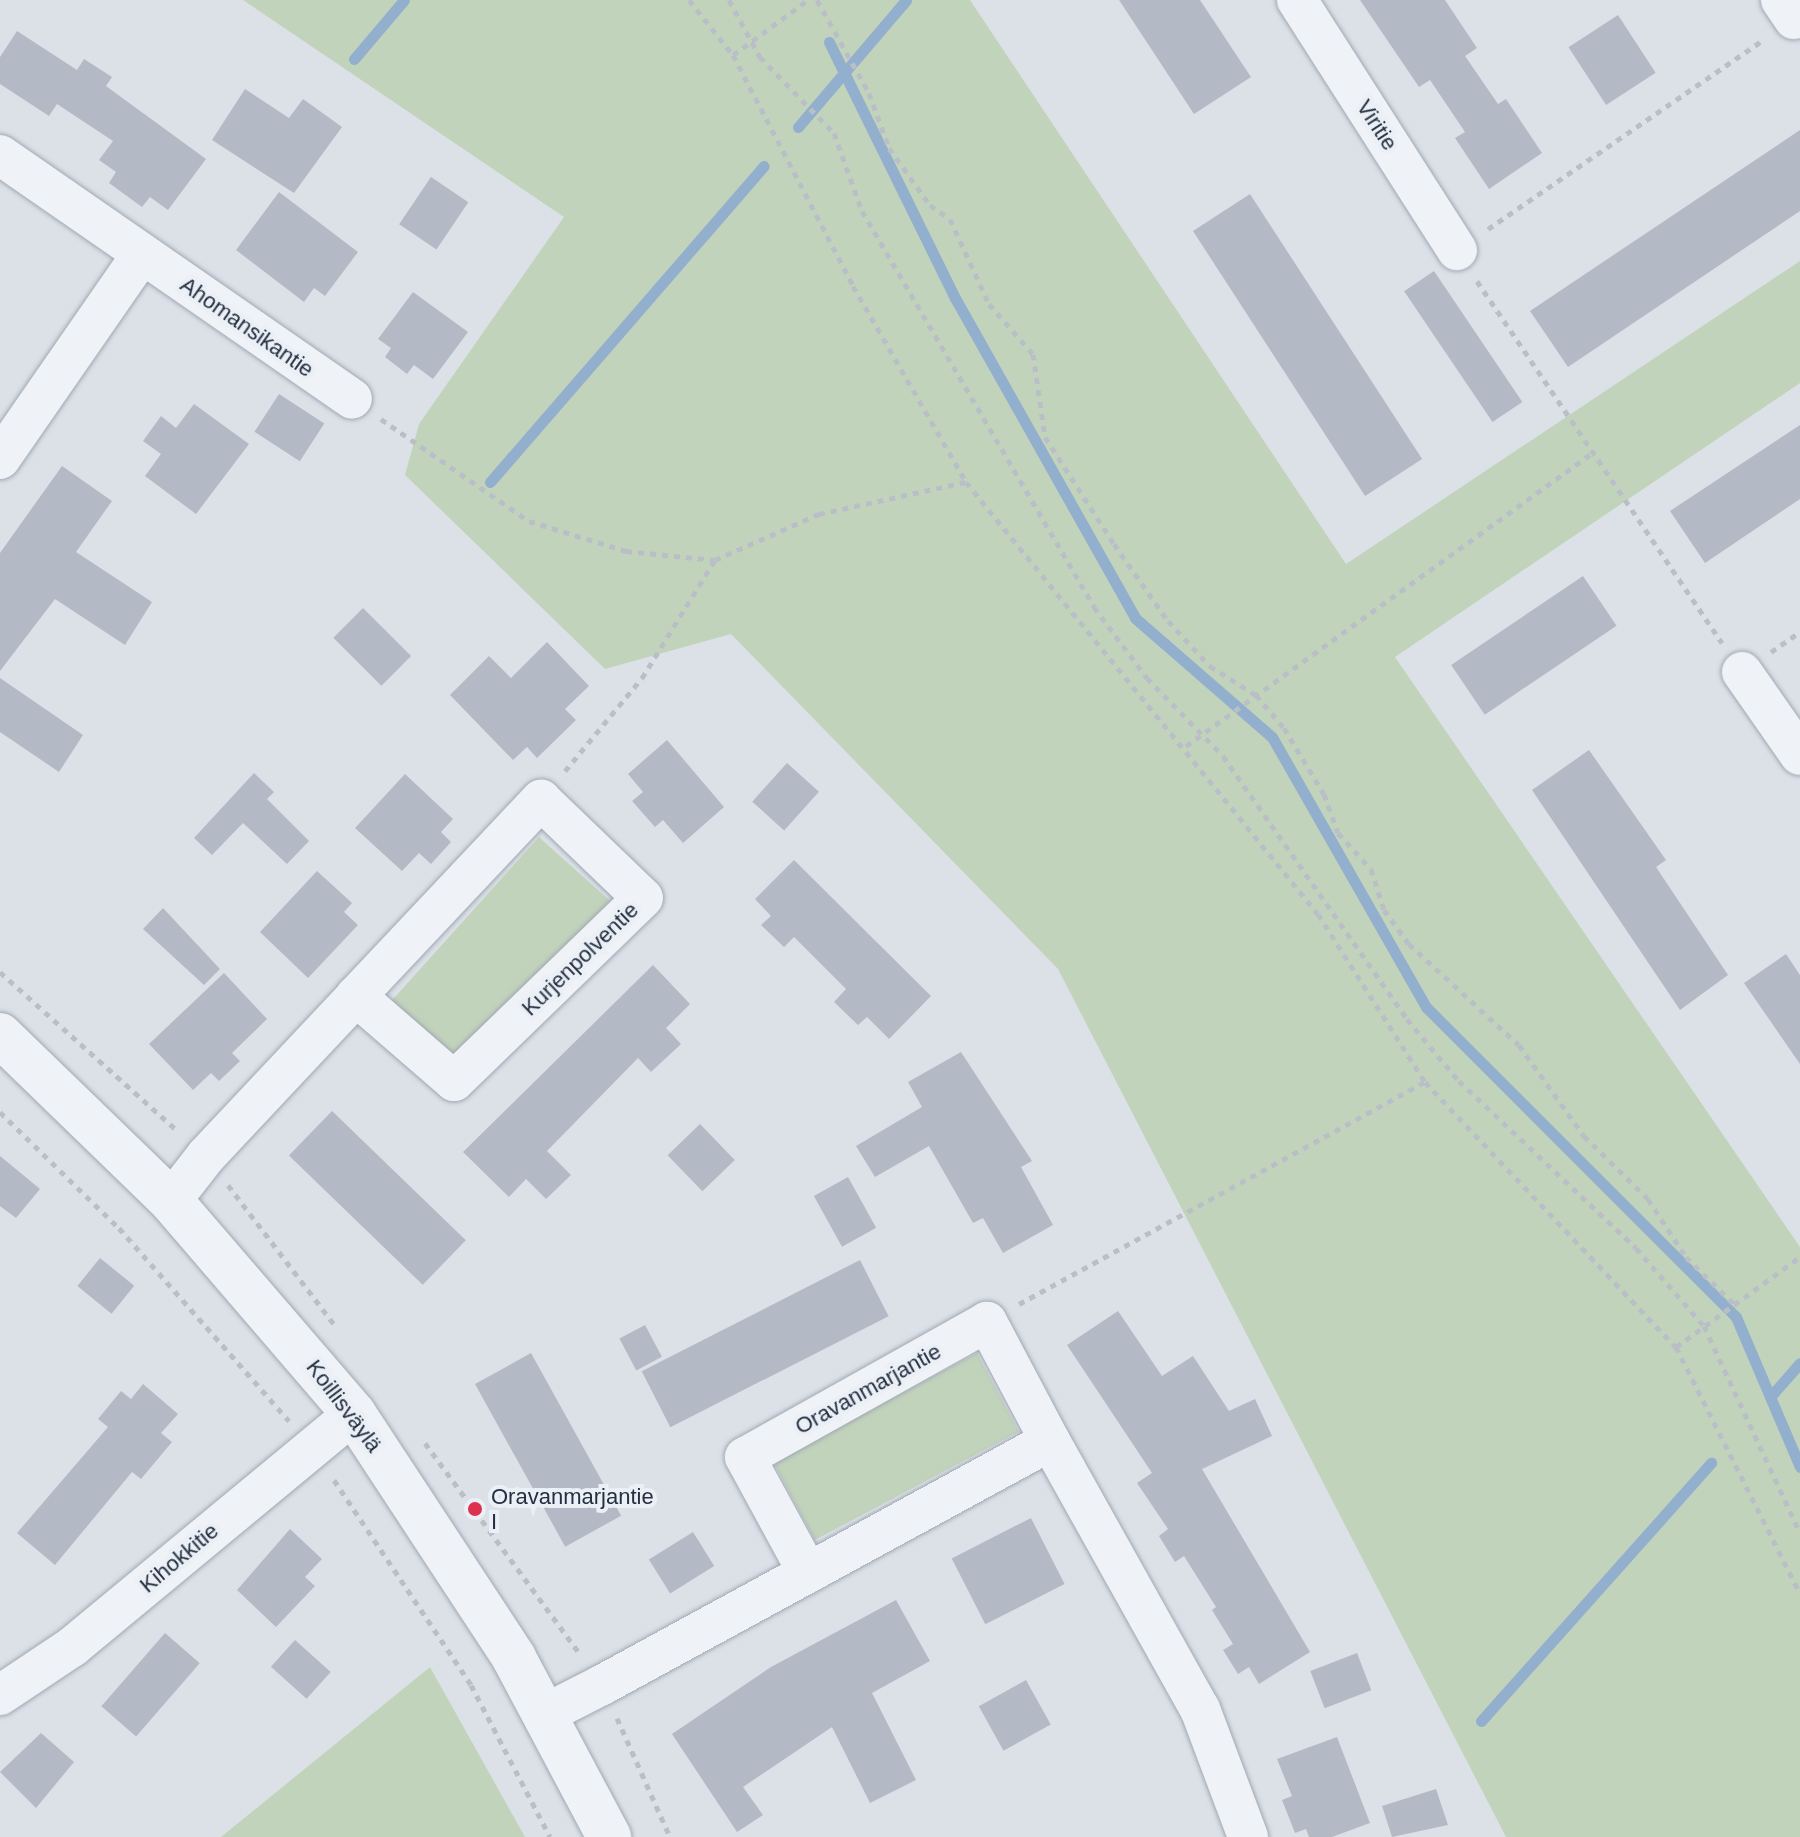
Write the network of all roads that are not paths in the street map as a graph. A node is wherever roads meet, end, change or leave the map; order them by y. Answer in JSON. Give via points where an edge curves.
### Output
{"nodes":[{"id":1,"x":1297,"y":0,"type":"edge"},
{"id":2,"x":0,"y":155,"type":"edge"},
{"id":3,"x":1457,"y":250,"type":"road end"},
{"id":4,"x":142,"y":254,"type":"junction"},
{"id":5,"x":352,"y":399,"type":"road end"},
{"id":6,"x":0,"y":459,"type":"edge"},
{"id":7,"x":1742,"y":672,"type":"road end"},
{"id":8,"x":1800,"y":755,"type":"edge"},
{"id":9,"x":356,"y":996,"type":"junction"},
{"id":10,"x":0,"y":1035,"type":"edge"},
{"id":11,"x":171,"y":1201,"type":"junction"},
{"id":12,"x":354,"y":1414,"type":"junction"},
{"id":13,"x":1050,"y":1441,"type":"junction"},
{"id":14,"x":808,"y":1573,"type":"junction"},
{"id":15,"x":0,"y":1695,"type":"edge"},
{"id":16,"x":547,"y":1713,"type":"junction"},
{"id":17,"x":609,"y":1837,"type":"edge"},
{"id":18,"x":1248,"y":1837,"type":"edge"}],
"edges":[{"from":1,"to":3,"type":"street","name":"Viritie"},
{"from":2,"to":4,"type":"street","name":"Ahomansikantie"},
{"from":4,"to":5,"type":"street","name":"Ahomansikantie"},
{"from":4,"to":6,"type":"street"},
{"from":7,"to":8,"type":"street"},
{"from":9,"to":9,"type":"street","name":"Kurjenpolventie","via":[[454,1081],[643,898],[541,800]]},
{"from":9,"to":11,"type":"street"},
{"from":10,"to":11,"type":"street","name":"Koillisväylä"},
{"from":11,"to":12,"type":"street","name":"Koillisväylä"},
{"from":12,"to":15,"type":"street","name":"Kihokkitie","via":[[72,1647]]},
{"from":12,"to":16,"type":"street","name":"Koillisväylä"},
{"from":13,"to":14,"type":"street"},
{"from":13,"to":14,"type":"street","name":"Oravanmarjantie","via":[[987,1322],[745,1457]]},
{"from":13,"to":18,"type":"street","via":[[1200,1709]]},
{"from":14,"to":16,"type":"street"},
{"from":16,"to":17,"type":"street","name":"Koillisväylä"}]}
